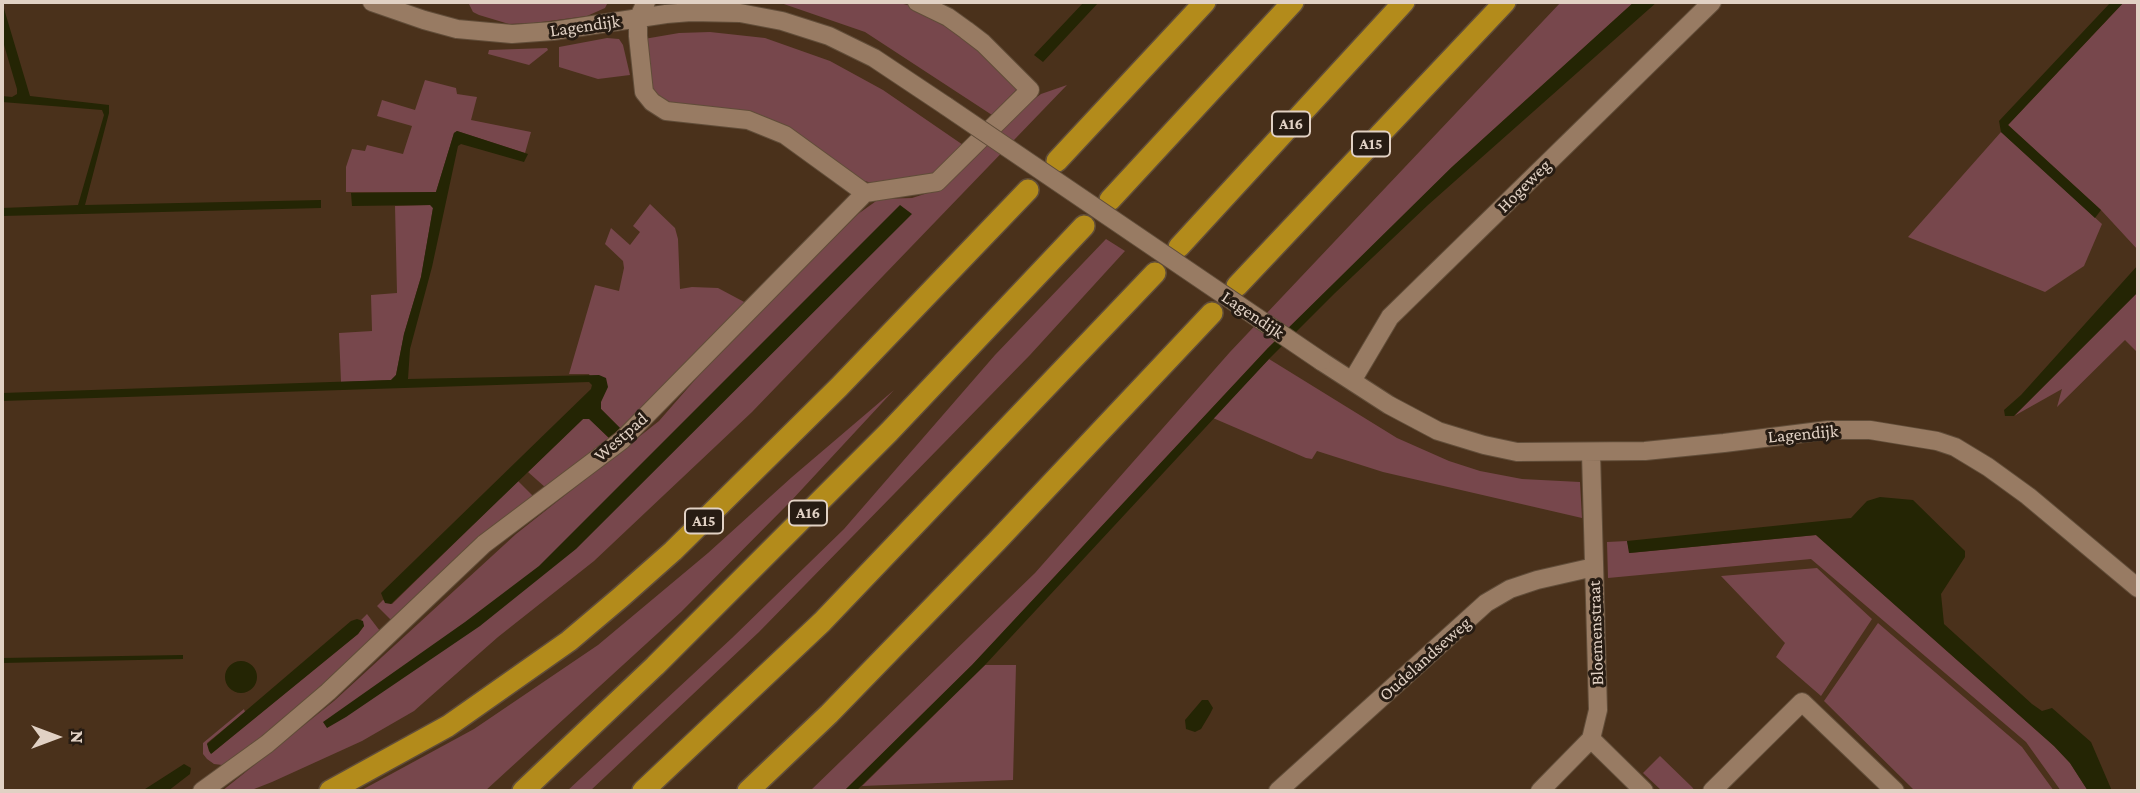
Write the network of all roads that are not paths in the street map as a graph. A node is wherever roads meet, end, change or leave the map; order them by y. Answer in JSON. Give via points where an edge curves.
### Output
{"nodes":[{"id":1,"x":372,"y":2,"type":"edge"},
{"id":2,"x":646,"y":2,"type":"edge"},
{"id":3,"x":917,"y":2,"type":"edge"},
{"id":4,"x":1205,"y":2,"type":"edge"},
{"id":5,"x":1293,"y":2,"type":"edge"},
{"id":6,"x":1404,"y":2,"type":"edge"},
{"id":7,"x":1504,"y":2,"type":"edge"},
{"id":8,"x":1712,"y":2,"type":"edge"},
{"id":9,"x":638,"y":19,"type":"junction"},
{"id":10,"x":1056,"y":161,"type":"dead end"},
{"id":11,"x":1028,"y":190,"type":"dead end"},
{"id":12,"x":865,"y":193,"type":"junction"},
{"id":13,"x":1110,"y":200,"type":"dead end"},
{"id":14,"x":1084,"y":226,"type":"dead end"},
{"id":15,"x":1179,"y":247,"type":"dead end"},
{"id":16,"x":1154,"y":273,"type":"dead end"},
{"id":17,"x":1237,"y":286,"type":"dead end"},
{"id":18,"x":1212,"y":313,"type":"dead end"},
{"id":19,"x":1352,"y":381,"type":"junction"},
{"id":20,"x":1591,"y":453,"type":"junction"},
{"id":21,"x":1594,"y":567,"type":"junction"},
{"id":22,"x":2138,"y":588,"type":"edge"},
{"id":23,"x":1591,"y":739,"type":"junction"},
{"id":24,"x":202,"y":791,"type":"edge"},
{"id":25,"x":330,"y":791,"type":"edge"},
{"id":26,"x":523,"y":791,"type":"edge"},
{"id":27,"x":643,"y":791,"type":"edge"},
{"id":28,"x":748,"y":791,"type":"edge"},
{"id":29,"x":1278,"y":791,"type":"edge"},
{"id":30,"x":1540,"y":791,"type":"edge"},
{"id":31,"x":1644,"y":791,"type":"edge"},
{"id":32,"x":1712,"y":791,"type":"edge"},
{"id":33,"x":1895,"y":791,"type":"edge"}],
"edges":[{"from":1,"to":9,"type":"street","name":"Lagendijk","via":[[457,29],[512,34]]},
{"from":2,"to":9,"type":"street"},
{"from":3,"to":12,"type":"street","via":[[984,43],[1030,90],[937,182]]},
{"from":4,"to":10,"type":"highway"},
{"from":5,"to":13,"type":"highway"},
{"from":6,"to":15,"type":"highway","number":"A16"},
{"from":7,"to":17,"type":"highway","number":"A15"},
{"from":8,"to":19,"type":"street","name":"Hogeweg","via":[[1390,317]]},
{"from":9,"to":12,"type":"street","via":[[644,92],[666,111],[748,120],[785,135]]},
{"from":9,"to":19,"type":"street","name":"Lagendijk","bridge":true,"via":[[691,12],[740,13],[830,36],[874,58]]},
{"from":11,"to":25,"type":"highway","number":"A15","via":[[839,387],[621,597],[569,641],[448,726]]},
{"from":12,"to":24,"type":"street","name":"Westpad","via":[[622,440],[484,544],[328,692],[268,744]]},
{"from":14,"to":26,"type":"highway","number":"A16","via":[[889,432]]},
{"from":16,"to":27,"type":"highway","via":[[822,622]]},
{"from":18,"to":28,"type":"highway","via":[[988,551]]},
{"from":19,"to":20,"type":"street","name":"Lagendijk","via":[[1438,431],[1484,445],[1517,452]]},
{"from":20,"to":21,"type":"street","name":"Bloemenstraat"},
{"from":20,"to":22,"type":"street","name":"Lagendijk","via":[[1829,430],[1870,430],[1937,441],[1955,447],[2028,496]]},
{"from":21,"to":23,"type":"street","name":"Bloemenstraat","via":[[1598,710]]},
{"from":21,"to":29,"type":"street","name":"Oudelandseweg","via":[[1510,589],[1486,604]]},
{"from":23,"to":30,"type":"street"},
{"from":23,"to":31,"type":"street"},
{"from":32,"to":33,"type":"street","via":[[1802,702]]}]}
